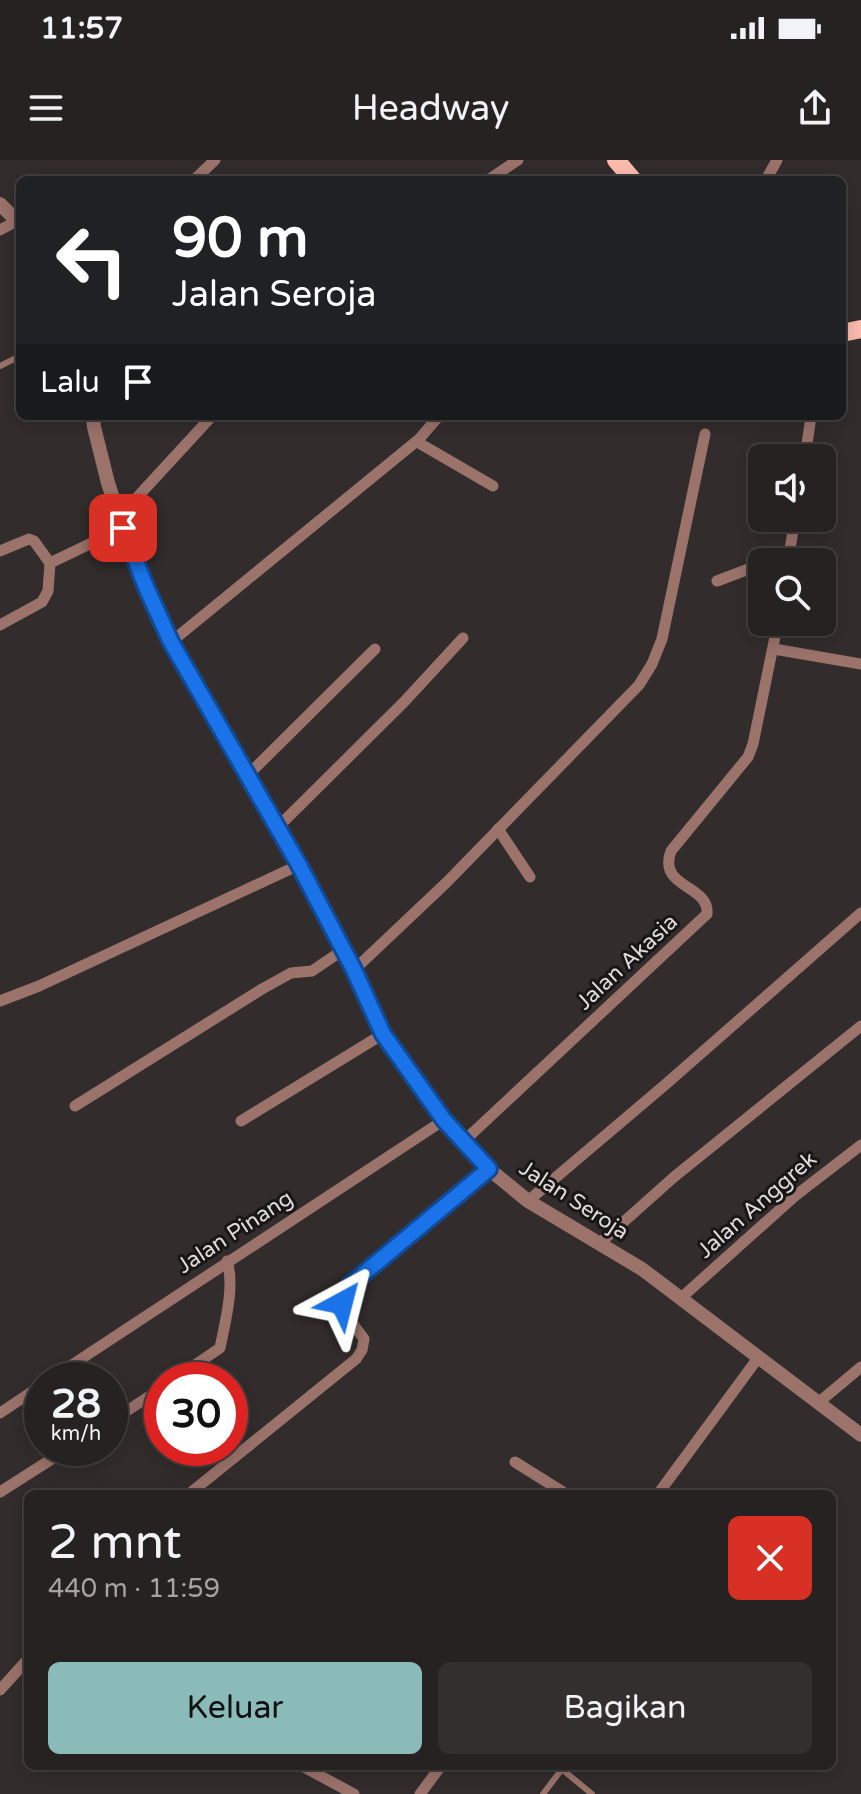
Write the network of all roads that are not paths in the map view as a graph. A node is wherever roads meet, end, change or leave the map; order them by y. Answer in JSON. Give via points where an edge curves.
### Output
{"nodes":[{"id":1,"x":215,"y":160,"type":"edge"},
{"id":2,"x":518,"y":160,"type":"edge"},
{"id":3,"x":616,"y":160,"type":"edge"},
{"id":4,"x":198,"y":176,"type":"edge"},
{"id":5,"x":494,"y":176,"type":"edge"},
{"id":6,"x":630,"y":176,"type":"edge"},
{"id":7,"x":0,"y":204,"type":"edge"},
{"id":8,"x":16,"y":220,"type":"edge"},
{"id":9,"x":93,"y":420,"type":"edge"},
{"id":10,"x":209,"y":420,"type":"edge"},
{"id":11,"x":436,"y":420,"type":"edge"},
{"id":12,"x":810,"y":420,"type":"edge"},
{"id":13,"x":705,"y":434,"type":"dead end"},
{"id":14,"x":418,"y":440,"type":"junction"},
{"id":15,"x":807,"y":444,"type":"edge"},
{"id":16,"x":493,"y":486,"type":"dead end"},
{"id":17,"x":121,"y":522,"type":"junction"},
{"id":18,"x":0,"y":551,"type":"edge"},
{"id":19,"x":50,"y":563,"type":"junction"},
{"id":20,"x":748,"y":569,"type":"edge"},
{"id":21,"x":717,"y":581,"type":"dead end"},
{"id":22,"x":0,"y":625,"type":"edge"},
{"id":23,"x":776,"y":636,"type":"edge"},
{"id":24,"x":463,"y":638,"type":"dead end"},
{"id":25,"x":171,"y":642,"type":"junction"},
{"id":26,"x":375,"y":649,"type":"dead end"},
{"id":27,"x":774,"y":649,"type":"junction"},
{"id":28,"x":861,"y":664,"type":"edge"},
{"id":29,"x":247,"y":776,"type":"junction"},
{"id":30,"x":277,"y":828,"type":"junction"},
{"id":31,"x":498,"y":829,"type":"junction"},
{"id":32,"x":299,"y":865,"type":"junction"},
{"id":33,"x":530,"y":877,"type":"dead end"},
{"id":34,"x":861,"y":913,"type":"edge"},
{"id":35,"x":343,"y":950,"type":"junction"},
{"id":36,"x":354,"y":970,"type":"junction"},
{"id":37,"x":0,"y":1001,"type":"edge"},
{"id":38,"x":861,"y":1026,"type":"edge"},
{"id":39,"x":383,"y":1034,"type":"junction"},
{"id":40,"x":75,"y":1106,"type":"dead end"},
{"id":41,"x":444,"y":1120,"type":"junction"},
{"id":42,"x":241,"y":1121,"type":"dead end"},
{"id":43,"x":464,"y":1141,"type":"junction"},
{"id":44,"x":861,"y":1145,"type":"edge"},
{"id":45,"x":489,"y":1169,"type":"junction"},
{"id":46,"x":528,"y":1201,"type":"junction"},
{"id":47,"x":600,"y":1243,"type":"junction"},
{"id":48,"x":227,"y":1261,"type":"junction"},
{"id":49,"x":681,"y":1298,"type":"junction"},
{"id":50,"x":758,"y":1358,"type":"junction"},
{"id":51,"x":76,"y":1362,"type":"edge"},
{"id":52,"x":199,"y":1362,"type":"edge"},
{"id":53,"x":861,"y":1367,"type":"edge"},
{"id":54,"x":24,"y":1397,"type":"edge"},
{"id":55,"x":818,"y":1403,"type":"junction"},
{"id":56,"x":0,"y":1413,"type":"edge"},
{"id":57,"x":861,"y":1435,"type":"edge"},
{"id":58,"x":515,"y":1462,"type":"dead end"},
{"id":59,"x":41,"y":1466,"type":"edge"},
{"id":60,"x":194,"y":1490,"type":"edge"},
{"id":61,"x":560,"y":1490,"type":"edge"},
{"id":62,"x":661,"y":1490,"type":"edge"},
{"id":63,"x":0,"y":1492,"type":"edge"},
{"id":64,"x":24,"y":1663,"type":"edge"},
{"id":65,"x":0,"y":1690,"type":"edge"},
{"id":66,"x":309,"y":1770,"type":"edge"},
{"id":67,"x":438,"y":1770,"type":"edge"},
{"id":68,"x":559,"y":1770,"type":"edge"},
{"id":69,"x":562,"y":1770,"type":"edge"},
{"id":70,"x":354,"y":1794,"type":"edge"},
{"id":71,"x":420,"y":1794,"type":"edge"},
{"id":72,"x":543,"y":1794,"type":"edge"},
{"id":73,"x":592,"y":1794,"type":"edge"}],
"edges":[{"from":1,"to":4,"type":"street"},
{"from":2,"to":5,"type":"street"},
{"from":3,"to":6,"type":"main road"},
{"from":7,"to":8,"type":"street"},
{"from":9,"to":17,"type":"street","name":"Jalan Seroja"},
{"from":10,"to":17,"type":"street"},
{"from":11,"to":14,"type":"street"},
{"from":12,"to":15,"type":"street"},
{"from":13,"to":31,"type":"street","via":[[662,639],[652,664],[639,685]]},
{"from":14,"to":16,"type":"street"},
{"from":14,"to":25,"type":"street"},
{"from":17,"to":19,"type":"street"},
{"from":17,"to":25,"type":"street","name":"Jalan Seroja"},
{"from":18,"to":19,"type":"street","via":[[29,539]]},
{"from":19,"to":22,"type":"street","via":[[42,602]]},
{"from":20,"to":21,"type":"street"},
{"from":23,"to":27,"type":"street","name":"Jalan Akasia"},
{"from":24,"to":30,"type":"street"},
{"from":25,"to":29,"type":"street","name":"Jalan Seroja"},
{"from":26,"to":29,"type":"street"},
{"from":27,"to":28,"type":"street"},
{"from":27,"to":43,"type":"street","name":"Jalan Akasia","via":[[748,757],[667,860],[670,873],[705,901],[707,914]]},
{"from":29,"to":30,"type":"street","name":"Jalan Seroja"},
{"from":30,"to":32,"type":"street","name":"Jalan Seroja"},
{"from":31,"to":33,"type":"street"},
{"from":31,"to":36,"type":"street"},
{"from":32,"to":35,"type":"street","name":"Jalan Seroja"},
{"from":32,"to":37,"type":"street"},
{"from":34,"to":46,"type":"street"},
{"from":35,"to":36,"type":"street","name":"Jalan Seroja"},
{"from":35,"to":40,"type":"street","via":[[312,971],[291,973],[262,989]]},
{"from":36,"to":39,"type":"street","name":"Jalan Seroja"},
{"from":38,"to":47,"type":"street"},
{"from":39,"to":41,"type":"street","name":"Jalan Seroja"},
{"from":39,"to":42,"type":"street"},
{"from":41,"to":43,"type":"street","name":"Jalan Seroja"},
{"from":41,"to":48,"type":"street","name":"Jalan Pinang"},
{"from":43,"to":45,"type":"street","name":"Jalan Seroja"},
{"from":44,"to":49,"type":"street","name":"Jalan Anggrek"},
{"from":45,"to":46,"type":"street","name":"Jalan Seroja"},
{"from":45,"to":60,"type":"street","via":[[345,1292],[342,1309],[364,1339],[356,1359]]},
{"from":46,"to":47,"type":"street","name":"Jalan Seroja"},
{"from":47,"to":49,"type":"street","name":"Jalan Seroja"},
{"from":48,"to":51,"type":"street","name":"Jalan Pinang"},
{"from":48,"to":52,"type":"street","via":[[231,1273],[220,1348]]},
{"from":49,"to":50,"type":"street","name":"Jalan Seroja"},
{"from":50,"to":55,"type":"street","name":"Jalan Seroja"},
{"from":50,"to":62,"type":"street"},
{"from":53,"to":55,"type":"street"},
{"from":54,"to":56,"type":"street"},
{"from":55,"to":57,"type":"street","name":"Jalan Seroja"},
{"from":58,"to":61,"type":"street"},
{"from":59,"to":63,"type":"street"},
{"from":64,"to":65,"type":"street"},
{"from":66,"to":70,"type":"street"},
{"from":67,"to":71,"type":"street"},
{"from":68,"to":72,"type":"lane"},
{"from":69,"to":73,"type":"lane"}]}
